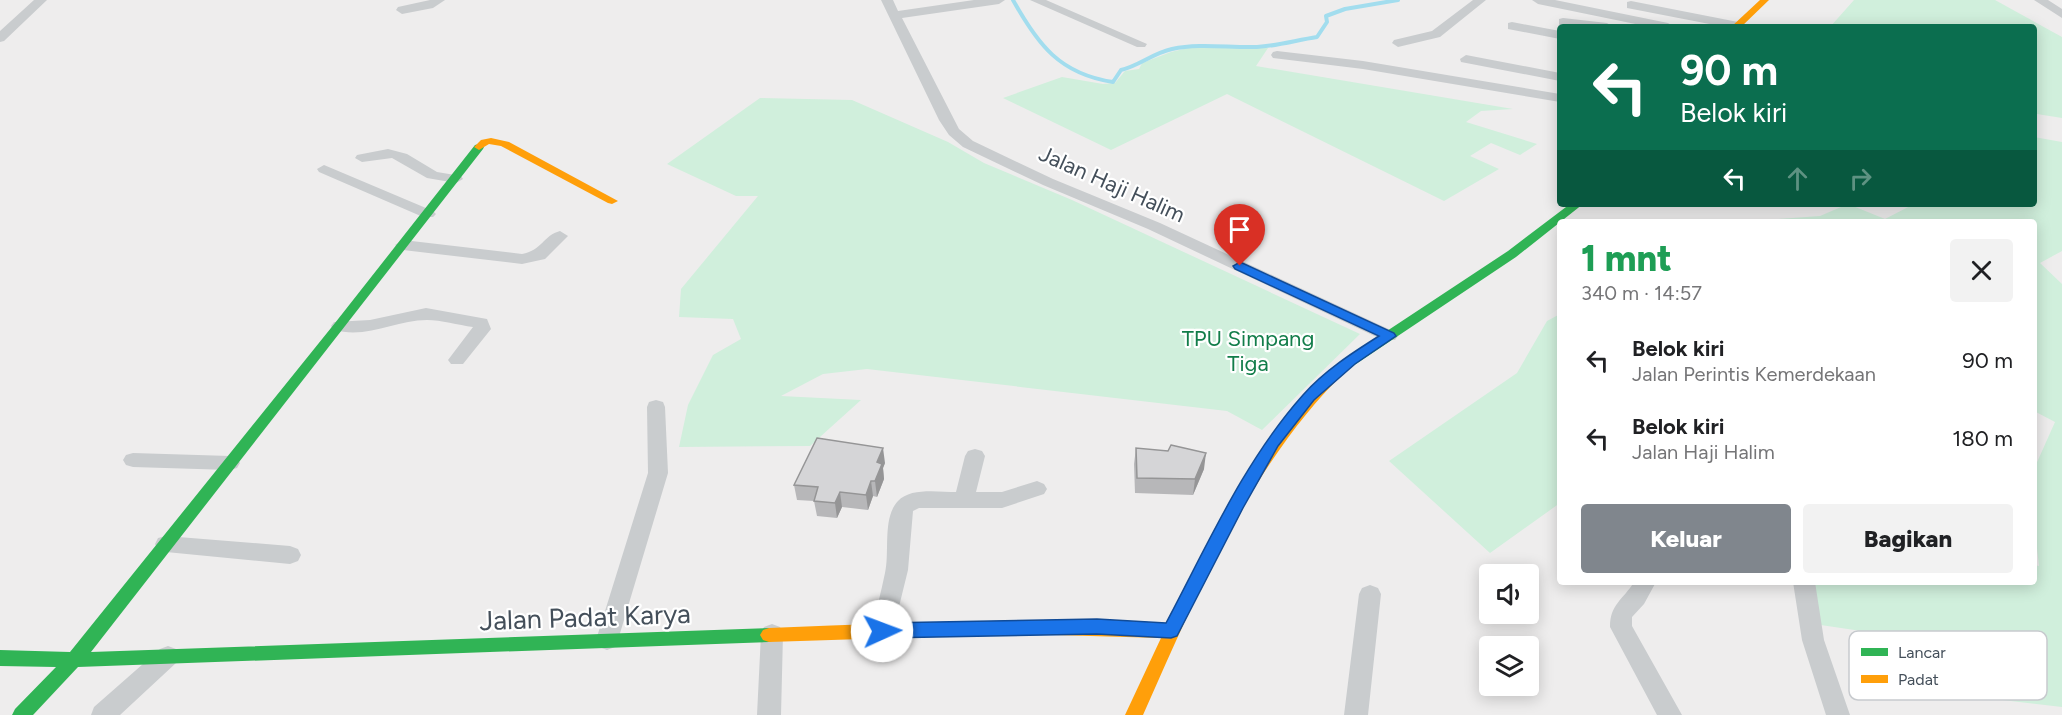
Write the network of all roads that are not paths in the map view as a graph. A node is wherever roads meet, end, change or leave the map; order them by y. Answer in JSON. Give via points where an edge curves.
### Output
{"nodes":[{"id":1,"x":41,"y":0,"type":"edge"},
{"id":2,"x":439,"y":0,"type":"edge"},
{"id":3,"x":887,"y":0,"type":"edge"},
{"id":4,"x":999,"y":0,"type":"edge"},
{"id":5,"x":1036,"y":0,"type":"edge"},
{"id":6,"x":1480,"y":0,"type":"edge"},
{"id":7,"x":1538,"y":0,"type":"edge"},
{"id":8,"x":1765,"y":0,"type":"edge"},
{"id":9,"x":2040,"y":0,"type":"edge"},
{"id":10,"x":1631,"y":5,"type":"dead end"},
{"id":11,"x":402,"y":10,"type":"dead end"},
{"id":12,"x":2062,"y":14,"type":"edge"},
{"id":13,"x":894,"y":15,"type":"junction"},
{"id":14,"x":1654,"y":24,"type":"edge"},
{"id":15,"x":1727,"y":24,"type":"edge"},
{"id":16,"x":1739,"y":24,"type":"edge"},
{"id":17,"x":1512,"y":26,"type":"dead end"},
{"id":18,"x":1557,"y":28,"type":"edge"},
{"id":19,"x":0,"y":38,"type":"edge"},
{"id":20,"x":1398,"y":42,"type":"dead end"},
{"id":21,"x":1141,"y":44,"type":"dead end"},
{"id":22,"x":1277,"y":55,"type":"dead end"},
{"id":23,"x":1466,"y":59,"type":"dead end"},
{"id":24,"x":1557,"y":76,"type":"edge"},
{"id":25,"x":1557,"y":97,"type":"edge"},
{"id":26,"x":362,"y":158,"type":"dead end"},
{"id":27,"x":324,"y":169,"type":"dead end"},
{"id":28,"x":456,"y":178,"type":"junction"},
{"id":29,"x":612,"y":201,"type":"dead end"},
{"id":30,"x":1574,"y":207,"type":"edge"},
{"id":31,"x":428,"y":214,"type":"junction"},
{"id":32,"x":1560,"y":219,"type":"edge"},
{"id":33,"x":1557,"y":222,"type":"edge"},
{"id":34,"x":560,"y":236,"type":"dead end"},
{"id":35,"x":403,"y":245,"type":"junction"},
{"id":36,"x":340,"y":326,"type":"junction"},
{"id":37,"x":1389,"y":336,"type":"junction"},
{"id":38,"x":457,"y":360,"type":"dead end"},
{"id":39,"x":656,"y":407,"type":"dead end"},
{"id":40,"x":975,"y":456,"type":"dead end"},
{"id":41,"x":133,"y":460,"type":"dead end"},
{"id":42,"x":230,"y":463,"type":"junction"},
{"id":43,"x":1036,"y":489,"type":"dead end"},
{"id":44,"x":964,"y":501,"type":"junction"},
{"id":45,"x":166,"y":544,"type":"junction"},
{"id":46,"x":290,"y":555,"type":"dead end"},
{"id":47,"x":1643,"y":585,"type":"edge"},
{"id":48,"x":1804,"y":585,"type":"edge"},
{"id":49,"x":1370,"y":594,"type":"dead end"},
{"id":50,"x":882,"y":631,"type":"junction"},
{"id":51,"x":1171,"y":631,"type":"junction"},
{"id":52,"x":772,"y":634,"type":"junction"},
{"id":53,"x":607,"y":640,"type":"junction"},
{"id":54,"x":168,"y":656,"type":"junction"},
{"id":55,"x":0,"y":658,"type":"edge"},
{"id":56,"x":74,"y":660,"type":"junction"},
{"id":57,"x":21,"y":715,"type":"edge"},
{"id":58,"x":103,"y":715,"type":"edge"},
{"id":59,"x":769,"y":715,"type":"edge"},
{"id":60,"x":1134,"y":715,"type":"edge"},
{"id":61,"x":1356,"y":715,"type":"edge"},
{"id":62,"x":1670,"y":715,"type":"edge"},
{"id":63,"x":1838,"y":715,"type":"edge"}],
"edges":[{"from":1,"to":19,"type":"street"},
{"from":2,"to":11,"type":"street"},
{"from":3,"to":13,"type":"street","name":"Jalan Haji Halim"},
{"from":4,"to":13,"type":"street"},
{"from":5,"to":21,"type":"street"},
{"from":6,"to":20,"type":"street","via":[[1436,34]]},
{"from":7,"to":14,"type":"street"},
{"from":8,"to":16,"type":"main road"},
{"from":9,"to":12,"type":"street"},
{"from":10,"to":15,"type":"street"},
{"from":13,"to":37,"type":"street","name":"Jalan Haji Halim","via":[[946,120],[968,144]]},
{"from":17,"to":18,"type":"street"},
{"from":22,"to":25,"type":"street","via":[[1363,65]]},
{"from":23,"to":24,"type":"street"},
{"from":26,"to":28,"type":"street","via":[[396,153],[431,174]]},
{"from":27,"to":31,"type":"street"},
{"from":28,"to":29,"type":"main road","via":[[482,144],[497,141]]},
{"from":28,"to":31,"type":"main road"},
{"from":30,"to":32,"type":"main road"},
{"from":31,"to":35,"type":"main road"},
{"from":33,"to":37,"type":"main road"},
{"from":34,"to":35,"type":"street","via":[[539,256],[522,259]]},
{"from":35,"to":36,"type":"main road"},
{"from":36,"to":38,"type":"street","via":[[370,326],[426,315],[481,323],[482,329]]},
{"from":36,"to":42,"type":"main road"},
{"from":37,"to":51,"type":"main road","via":[[1350,360],[1309,397],[1273,442]]},
{"from":39,"to":53,"type":"street","via":[[658,473]]},
{"from":40,"to":44,"type":"street"},
{"from":41,"to":42,"type":"street"},
{"from":42,"to":45,"type":"main road"},
{"from":43,"to":44,"type":"street","via":[[1002,500]]},
{"from":44,"to":50,"type":"street","via":[[917,500],[903,509],[897,570]]},
{"from":45,"to":46,"type":"street"},
{"from":45,"to":56,"type":"main road"},
{"from":47,"to":62,"type":"street","via":[[1621,614],[1621,627]]},
{"from":48,"to":63,"type":"street","via":[[1813,640]]},
{"from":49,"to":61,"type":"street"},
{"from":50,"to":51,"type":"main road","name":"Jalan Padat Karya","via":[[1097,626]]},
{"from":50,"to":52,"type":"main road","name":"Jalan Padat Karya"},
{"from":51,"to":60,"type":"main road"},
{"from":52,"to":53,"type":"main road","name":"Jalan Padat Karya"},
{"from":52,"to":59,"type":"street"},
{"from":53,"to":54,"type":"main road","name":"Jalan Padat Karya"},
{"from":54,"to":56,"type":"main road","name":"Jalan Padat Karya"},
{"from":54,"to":58,"type":"street"},
{"from":55,"to":56,"type":"main road","name":"Jalan Padat Karya"},
{"from":56,"to":57,"type":"main road"}]}
